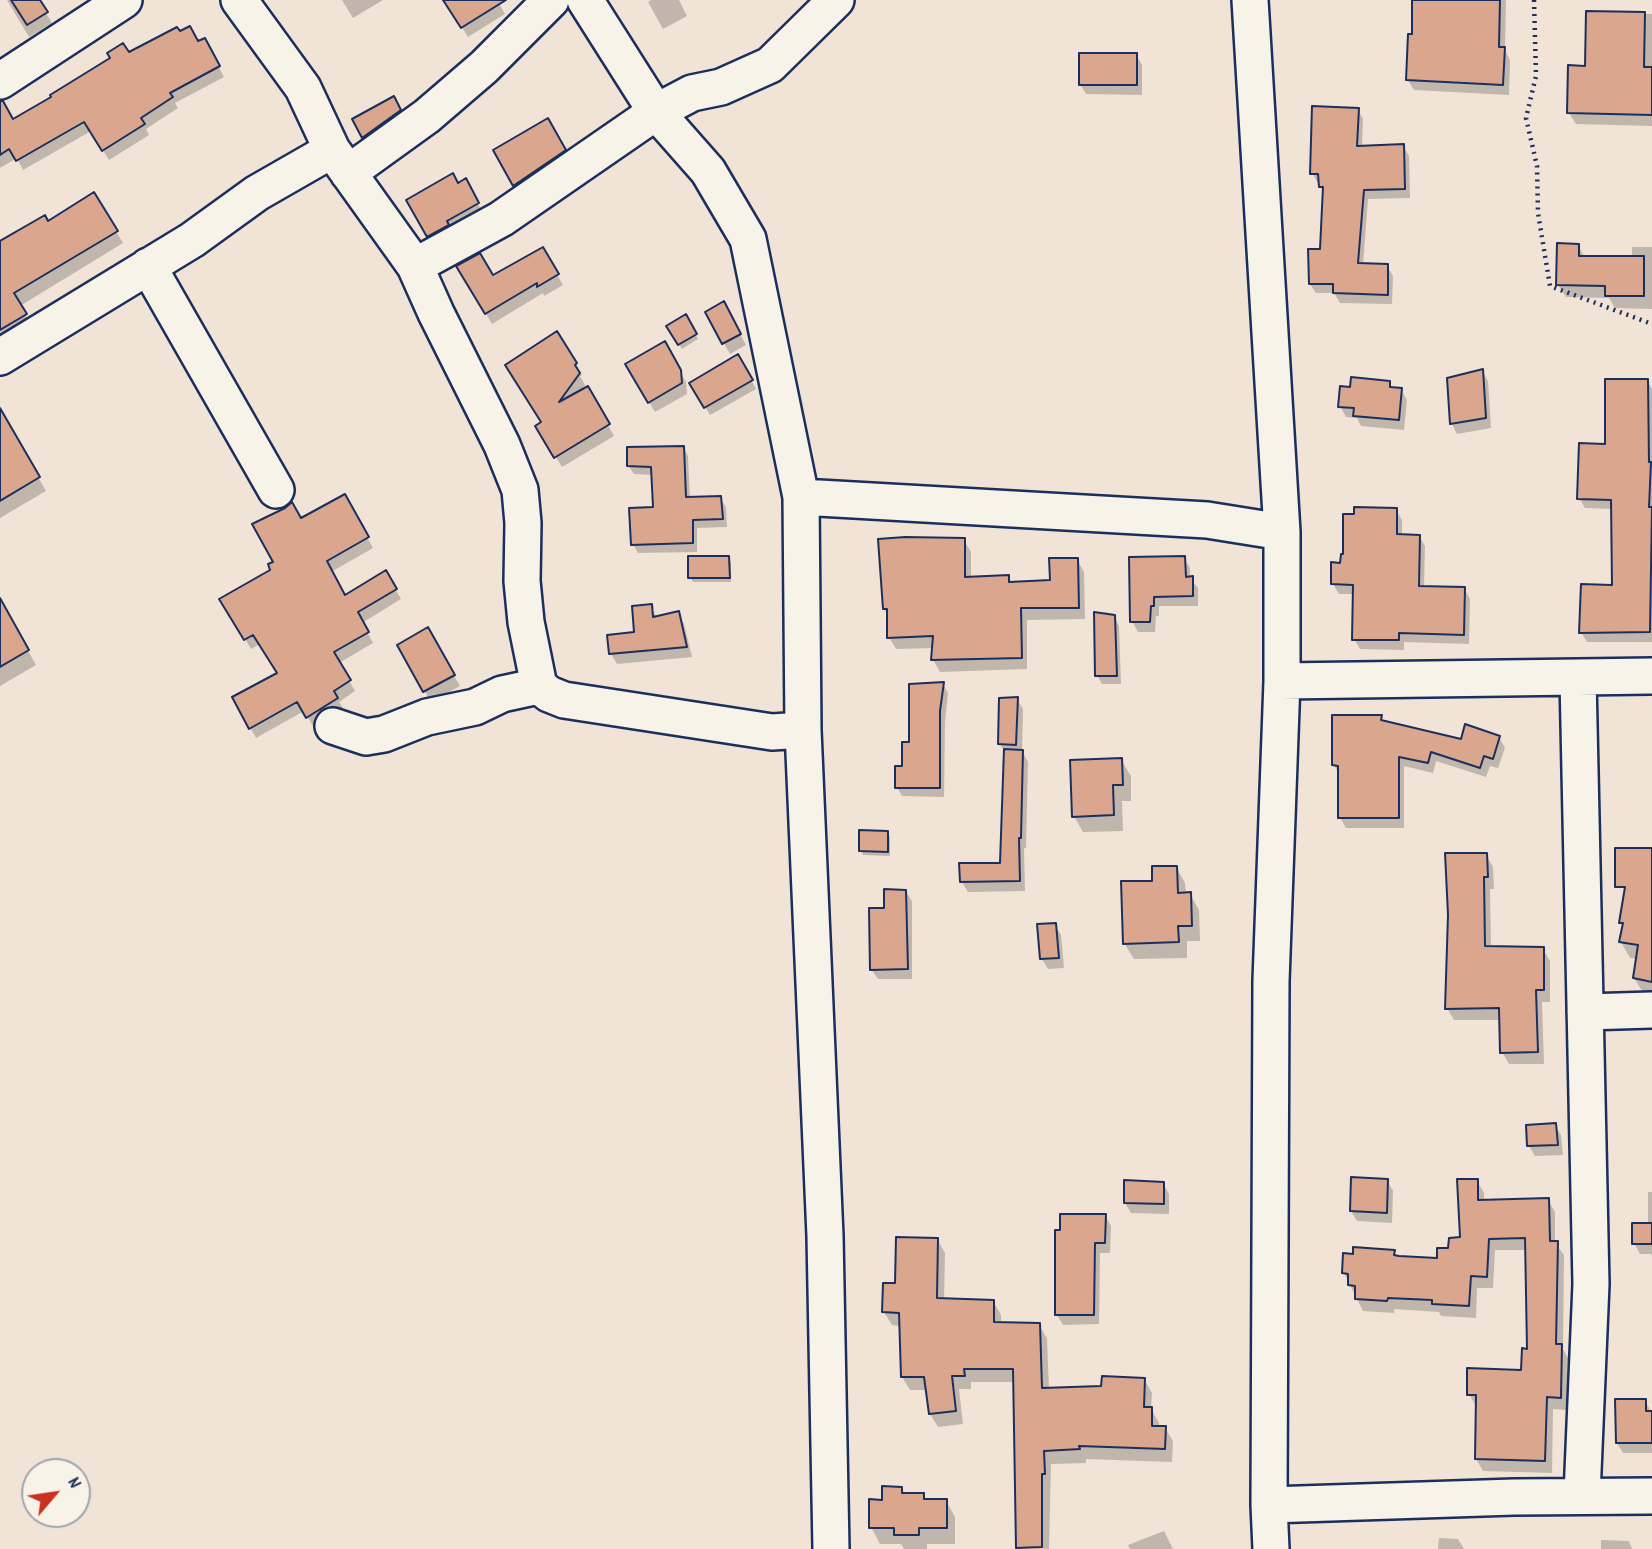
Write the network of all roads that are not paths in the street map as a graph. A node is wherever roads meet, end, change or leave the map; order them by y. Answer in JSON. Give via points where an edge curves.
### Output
{"nodes":[{"id":1,"x":124,"y":0,"type":"edge"},
{"id":2,"x":239,"y":0,"type":"edge"},
{"id":3,"x":551,"y":0,"type":"edge"},
{"id":4,"x":585,"y":0,"type":"edge"},
{"id":5,"x":836,"y":0,"type":"edge"},
{"id":6,"x":1250,"y":0,"type":"edge"},
{"id":7,"x":0,"y":81,"type":"edge"},
{"id":8,"x":656,"y":112,"type":"junction"},
{"id":9,"x":340,"y":162,"type":"junction"},
{"id":10,"x":148,"y":266,"type":"junction"},
{"id":11,"x":415,"y":266,"type":"junction"},
{"id":12,"x":0,"y":357,"type":"edge"},
{"id":13,"x":276,"y":490,"type":"dead end"},
{"id":14,"x":801,"y":497,"type":"junction"},
{"id":15,"x":1282,"y":532,"type":"junction"},
{"id":16,"x":1652,"y":676,"type":"edge"},
{"id":17,"x":1578,"y":678,"type":"junction"},
{"id":18,"x":1282,"y":681,"type":"junction"},
{"id":19,"x":538,"y":686,"type":"junction"},
{"id":20,"x":333,"y":726,"type":"dead end"},
{"id":21,"x":803,"y":730,"type":"junction"},
{"id":22,"x":1652,"y":1010,"type":"edge"},
{"id":23,"x":1585,"y":1012,"type":"junction"},
{"id":24,"x":1582,"y":1496,"type":"junction"},
{"id":25,"x":1652,"y":1496,"type":"edge"},
{"id":26,"x":1269,"y":1504,"type":"junction"},
{"id":27,"x":831,"y":1549,"type":"edge"},
{"id":28,"x":1271,"y":1549,"type":"edge"}],
"edges":[{"from":1,"to":7,"type":"street"},
{"from":2,"to":9,"type":"street","via":[[303,88]]},
{"from":3,"to":9,"type":"street","via":[[427,116]]},
{"from":4,"to":8,"type":"street"},
{"from":5,"to":8,"type":"street","via":[[771,65],[721,87],[692,93]]},
{"from":6,"to":15,"type":"street"},
{"from":8,"to":11,"type":"street","via":[[500,219]]},
{"from":8,"to":14,"type":"street","via":[[708,171],[748,239]]},
{"from":9,"to":10,"type":"street","via":[[257,193]]},
{"from":9,"to":11,"type":"street"},
{"from":10,"to":12,"type":"street"},
{"from":10,"to":13,"type":"street"},
{"from":11,"to":19,"type":"street","via":[[520,490],[522,582]]},
{"from":14,"to":15,"type":"street","via":[[1208,520]]},
{"from":14,"to":21,"type":"street"},
{"from":15,"to":18,"type":"street"},
{"from":16,"to":17,"type":"street"},
{"from":17,"to":18,"type":"street"},
{"from":17,"to":23,"type":"street"},
{"from":18,"to":26,"type":"street","via":[[1271,981]]},
{"from":19,"to":20,"type":"street","via":[[384,734],[366,737]]},
{"from":19,"to":21,"type":"street","via":[[564,701],[772,732]]},
{"from":21,"to":27,"type":"street","via":[[825,1236]]},
{"from":22,"to":23,"type":"street"},
{"from":23,"to":24,"type":"street","via":[[1591,1284]]},
{"from":24,"to":25,"type":"street"},
{"from":24,"to":26,"type":"street"},
{"from":26,"to":28,"type":"street"}]}
